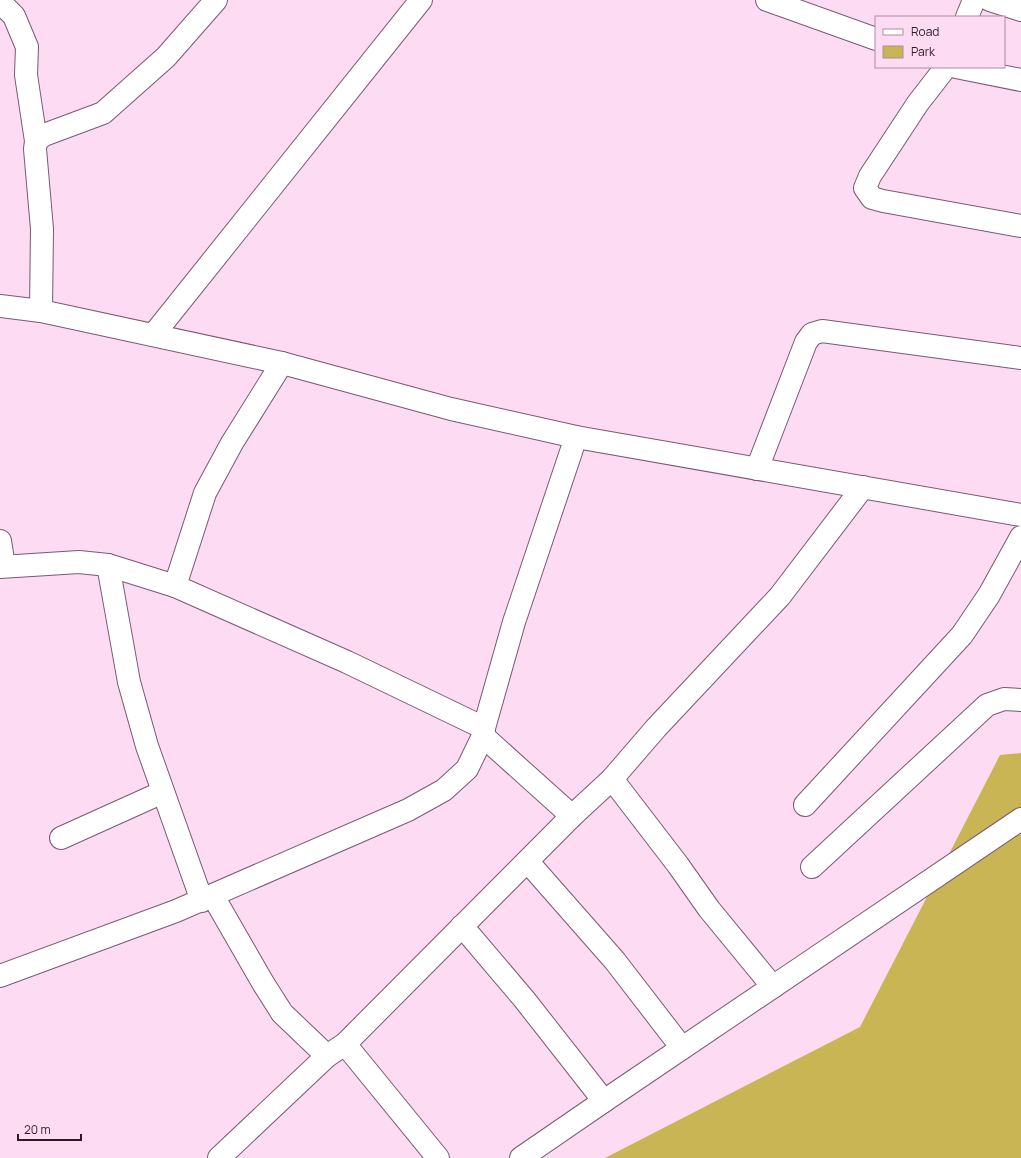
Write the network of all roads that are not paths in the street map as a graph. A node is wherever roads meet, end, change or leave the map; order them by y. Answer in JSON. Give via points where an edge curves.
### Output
{"nodes":[{"id":1,"x":216,"y":0,"type":"edge"},
{"id":2,"x":421,"y":0,"type":"edge"},
{"id":3,"x":768,"y":0,"type":"edge"},
{"id":4,"x":974,"y":0,"type":"edge"},
{"id":5,"x":990,"y":0,"type":"edge"},
{"id":6,"x":0,"y":2,"type":"edge"},
{"id":7,"x":1021,"y":10,"type":"edge"},
{"id":8,"x":967,"y":16,"type":"edge"},
{"id":9,"x":875,"y":39,"type":"edge"},
{"id":10,"x":945,"y":68,"type":"edge"},
{"id":11,"x":961,"y":68,"type":"edge"},
{"id":12,"x":1021,"y":80,"type":"edge"},
{"id":13,"x":36,"y":140,"type":"junction"},
{"id":14,"x":1021,"y":226,"type":"edge"},
{"id":15,"x":0,"y":306,"type":"edge"},
{"id":16,"x":41,"y":311,"type":"junction"},
{"id":17,"x":154,"y":334,"type":"junction"},
{"id":18,"x":1021,"y":358,"type":"edge"},
{"id":19,"x":282,"y":363,"type":"junction"},
{"id":20,"x":576,"y":437,"type":"junction"},
{"id":21,"x":757,"y":469,"type":"junction"},
{"id":22,"x":863,"y":487,"type":"junction"},
{"id":23,"x":1021,"y":515,"type":"edge"},
{"id":24,"x":1021,"y":537,"type":"edge"},
{"id":25,"x":0,"y":541,"type":"edge"},
{"id":26,"x":108,"y":565,"type":"junction"},
{"id":27,"x":2,"y":566,"type":"edge"},
{"id":28,"x":175,"y":586,"type":"junction"},
{"id":29,"x":1021,"y":700,"type":"edge"},
{"id":30,"x":484,"y":732,"type":"junction"},
{"id":31,"x":612,"y":779,"type":"junction"},
{"id":32,"x":163,"y":792,"type":"junction"},
{"id":33,"x":805,"y":805,"type":"dead end"},
{"id":34,"x":572,"y":816,"type":"junction"},
{"id":35,"x":1021,"y":819,"type":"edge"},
{"id":36,"x":61,"y":838,"type":"dead end"},
{"id":37,"x":528,"y":862,"type":"junction"},
{"id":38,"x":812,"y":867,"type":"dead end"},
{"id":39,"x":207,"y":898,"type":"junction"},
{"id":40,"x":462,"y":926,"type":"junction"},
{"id":41,"x":0,"y":976,"type":"edge"},
{"id":42,"x":773,"y":987,"type":"junction"},
{"id":43,"x":346,"y":1044,"type":"junction"},
{"id":44,"x":682,"y":1048,"type":"junction"},
{"id":45,"x":327,"y":1056,"type":"junction"},
{"id":46,"x":604,"y":1100,"type":"junction"},
{"id":47,"x":219,"y":1158,"type":"edge"},
{"id":48,"x":438,"y":1158,"type":"edge"},
{"id":49,"x":521,"y":1158,"type":"edge"}],
"edges":[{"from":1,"to":13,"type":"street","via":[[166,56],[103,113]]},
{"from":2,"to":17,"type":"street"},
{"from":3,"to":9,"type":"street"},
{"from":4,"to":8,"type":"street"},
{"from":5,"to":7,"type":"street"},
{"from":6,"to":13,"type":"street","via":[[14,16],[27,47],[26,75]]},
{"from":10,"to":14,"type":"street","via":[[918,102],[870,176],[865,188],[872,198],[883,201]]},
{"from":11,"to":12,"type":"street"},
{"from":13,"to":16,"type":"street","via":[[42,229]]},
{"from":15,"to":16,"type":"street"},
{"from":16,"to":17,"type":"street"},
{"from":17,"to":19,"type":"street"},
{"from":18,"to":21,"type":"street","via":[[822,331],[812,334],[806,342]]},
{"from":19,"to":20,"type":"street","via":[[451,409]]},
{"from":19,"to":28,"type":"street","via":[[232,443],[205,493]]},
{"from":20,"to":21,"type":"street"},
{"from":20,"to":30,"type":"street","via":[[514,622]]},
{"from":21,"to":22,"type":"street"},
{"from":22,"to":23,"type":"street"},
{"from":22,"to":31,"type":"street","via":[[780,596],[656,728]]},
{"from":24,"to":33,"type":"street","via":[[989,595],[962,635]]},
{"from":25,"to":27,"type":"street"},
{"from":26,"to":27,"type":"street","via":[[79,562]]},
{"from":26,"to":28,"type":"street"},
{"from":26,"to":32,"type":"street","via":[[129,682]]},
{"from":28,"to":30,"type":"street","via":[[347,662]]},
{"from":29,"to":38,"type":"street","via":[[1004,699],[987,705]]},
{"from":30,"to":34,"type":"street"},
{"from":30,"to":39,"type":"street","via":[[467,769],[444,790],[408,810]]},
{"from":31,"to":34,"type":"street"},
{"from":31,"to":42,"type":"street","via":[[709,909]]},
{"from":32,"to":36,"type":"street"},
{"from":32,"to":39,"type":"street"},
{"from":34,"to":37,"type":"street"},
{"from":35,"to":42,"type":"street"},
{"from":37,"to":40,"type":"street"},
{"from":37,"to":44,"type":"street","via":[[615,961]]},
{"from":39,"to":41,"type":"street"},
{"from":39,"to":45,"type":"street","via":[[282,1013]]},
{"from":40,"to":43,"type":"street"},
{"from":40,"to":46,"type":"street"},
{"from":42,"to":44,"type":"street"},
{"from":43,"to":45,"type":"street"},
{"from":43,"to":48,"type":"street"},
{"from":44,"to":46,"type":"street"},
{"from":45,"to":47,"type":"street"},
{"from":46,"to":49,"type":"street"}]}
